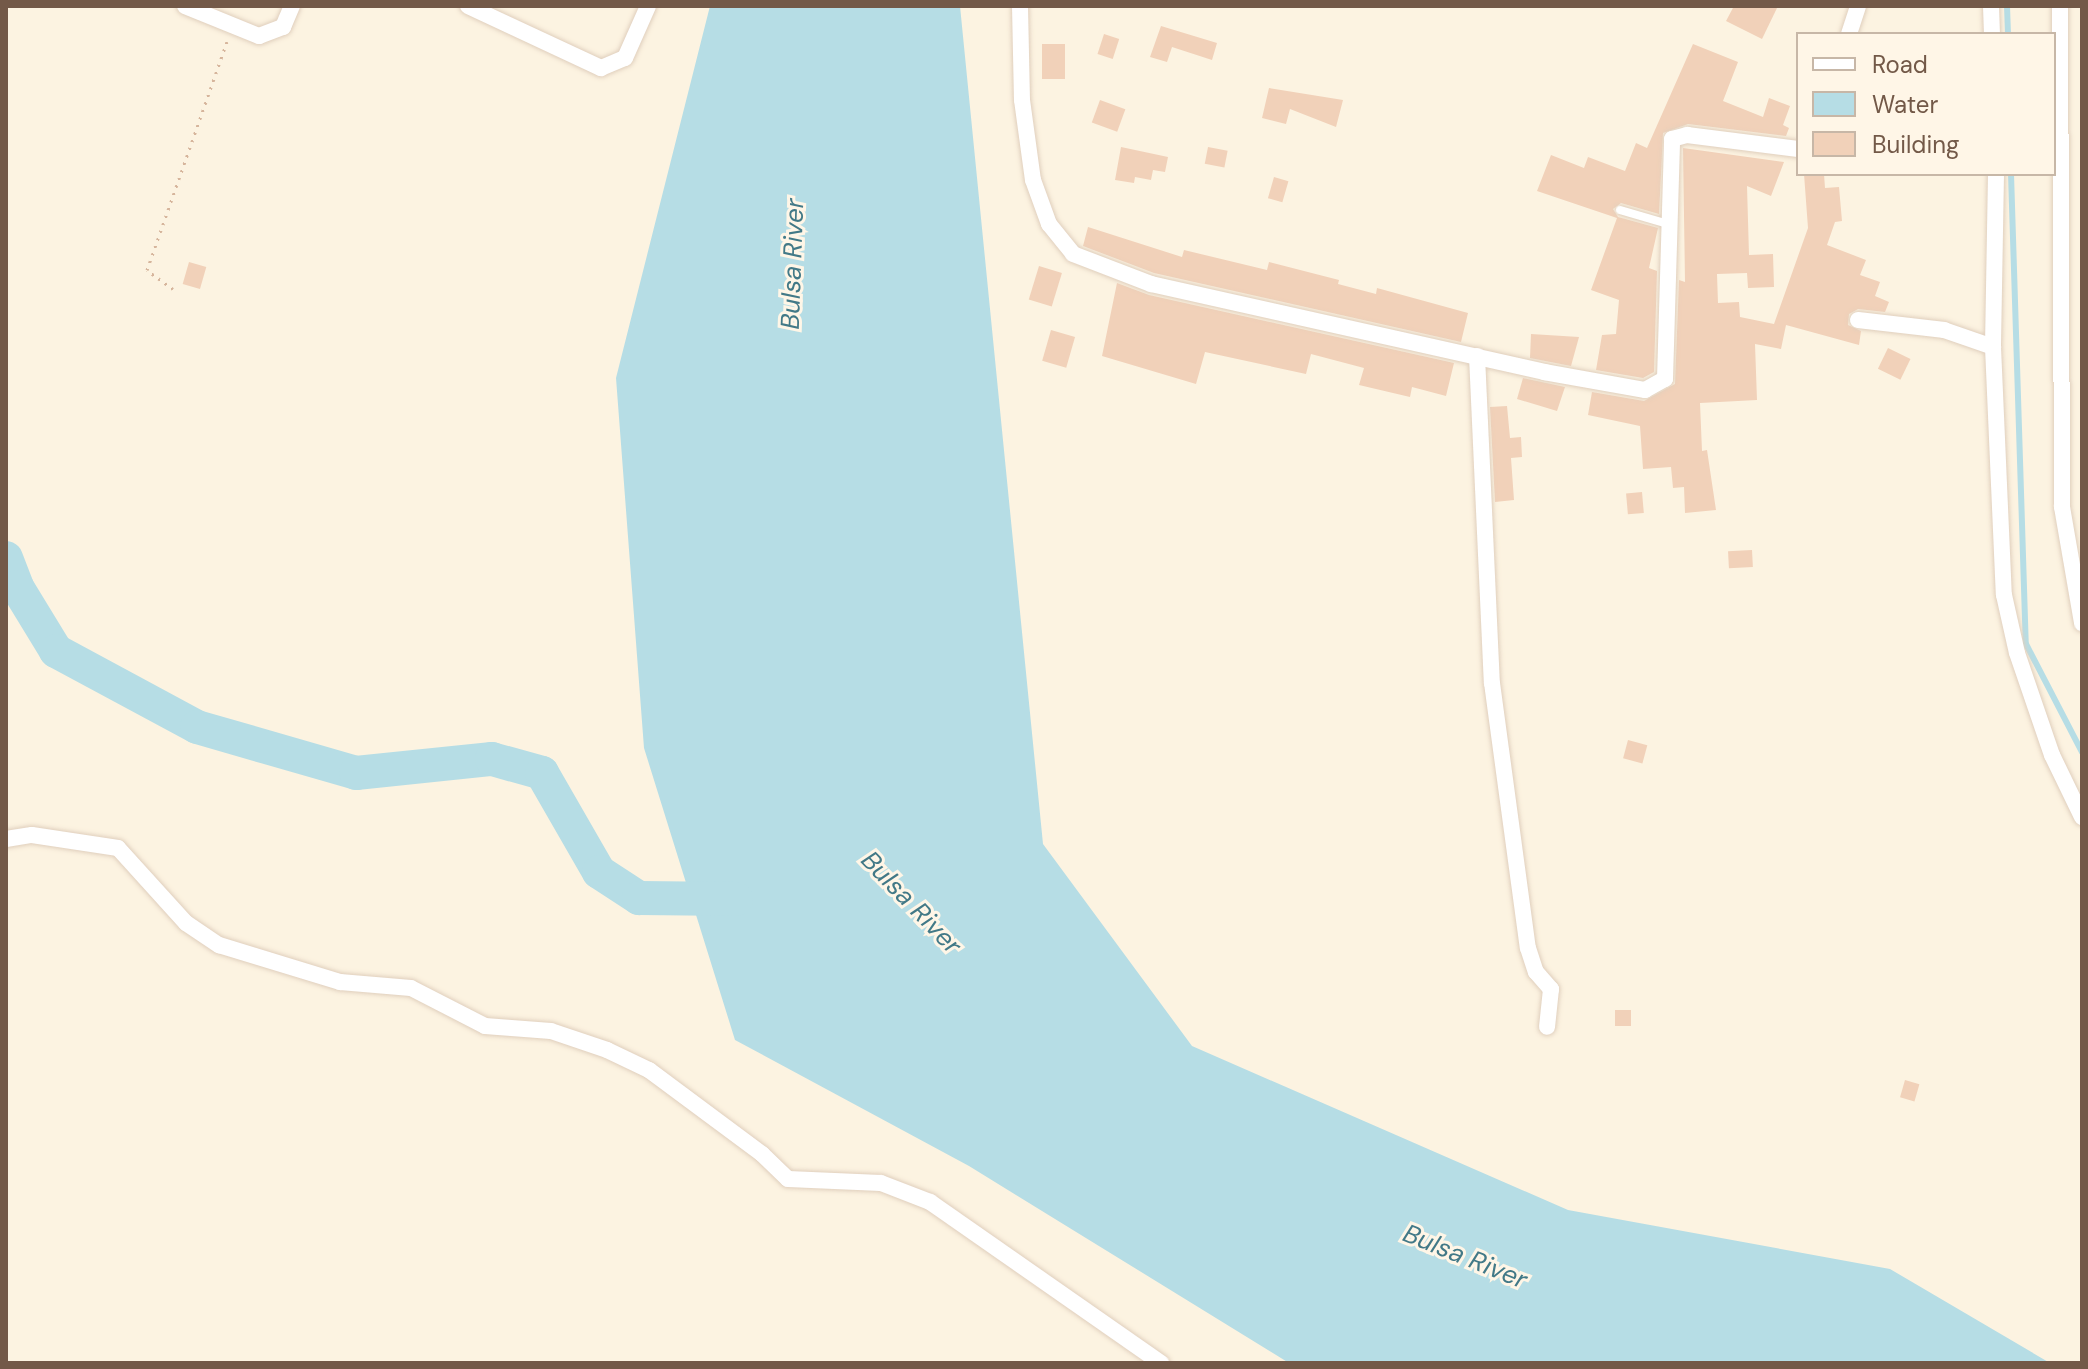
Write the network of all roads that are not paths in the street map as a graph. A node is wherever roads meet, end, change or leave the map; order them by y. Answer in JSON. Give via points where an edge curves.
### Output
{"nodes":[{"id":1,"x":185,"y":6,"type":"edge"},
{"id":2,"x":292,"y":6,"type":"edge"},
{"id":3,"x":468,"y":6,"type":"edge"},
{"id":4,"x":648,"y":6,"type":"edge"},
{"id":5,"x":1020,"y":6,"type":"edge"},
{"id":6,"x":1858,"y":6,"type":"edge"},
{"id":7,"x":1991,"y":6,"type":"edge"},
{"id":8,"x":2060,"y":6,"type":"edge"},
{"id":9,"x":1850,"y":32,"type":"edge"},
{"id":10,"x":1992,"y":32,"type":"edge"},
{"id":11,"x":1796,"y":149,"type":"edge"},
{"id":12,"x":1996,"y":176,"type":"edge"},
{"id":13,"x":1620,"y":210,"type":"dead end"},
{"id":14,"x":1668,"y":224,"type":"junction"},
{"id":15,"x":1858,"y":320,"type":"dead end"},
{"id":16,"x":1993,"y":347,"type":"junction"},
{"id":17,"x":1477,"y":356,"type":"junction"},
{"id":18,"x":2082,"y":623,"type":"edge"},
{"id":19,"x":2082,"y":817,"type":"edge"},
{"id":20,"x":6,"y":839,"type":"edge"},
{"id":21,"x":1547,"y":1027,"type":"dead end"},
{"id":22,"x":1161,"y":1363,"type":"edge"}],
"edges":[{"from":1,"to":2,"type":"street","via":[[259,36],[277,32]]},
{"from":3,"to":4,"type":"street","via":[[601,68],[625,58]]},
{"from":5,"to":17,"type":"street","via":[[1022,100],[1033,180],[1049,224],[1073,254],[1151,284]]},
{"from":6,"to":9,"type":"street"},
{"from":7,"to":10,"type":"street"},
{"from":8,"to":18,"type":"street","via":[[2062,507]]},
{"from":11,"to":14,"type":"street","via":[[1677,136],[1669,146]]},
{"from":12,"to":16,"type":"street"},
{"from":13,"to":14,"type":"lane"},
{"from":14,"to":17,"type":"street","via":[[1668,360],[1665,379],[1657,387],[1645,390]]},
{"from":15,"to":16,"type":"street","via":[[1944,330]]},
{"from":16,"to":19,"type":"street","via":[[2004,595],[2017,653],[2052,755]]},
{"from":17,"to":21,"type":"street","via":[[1492,683],[1528,948],[1536,972],[1551,989]]},
{"from":20,"to":22,"type":"street","via":[[32,835],[118,848],[186,923],[219,945],[340,982],[411,988],[485,1026],[551,1031],[607,1050],[649,1070],[788,1179],[881,1183],[930,1202]]}]}
